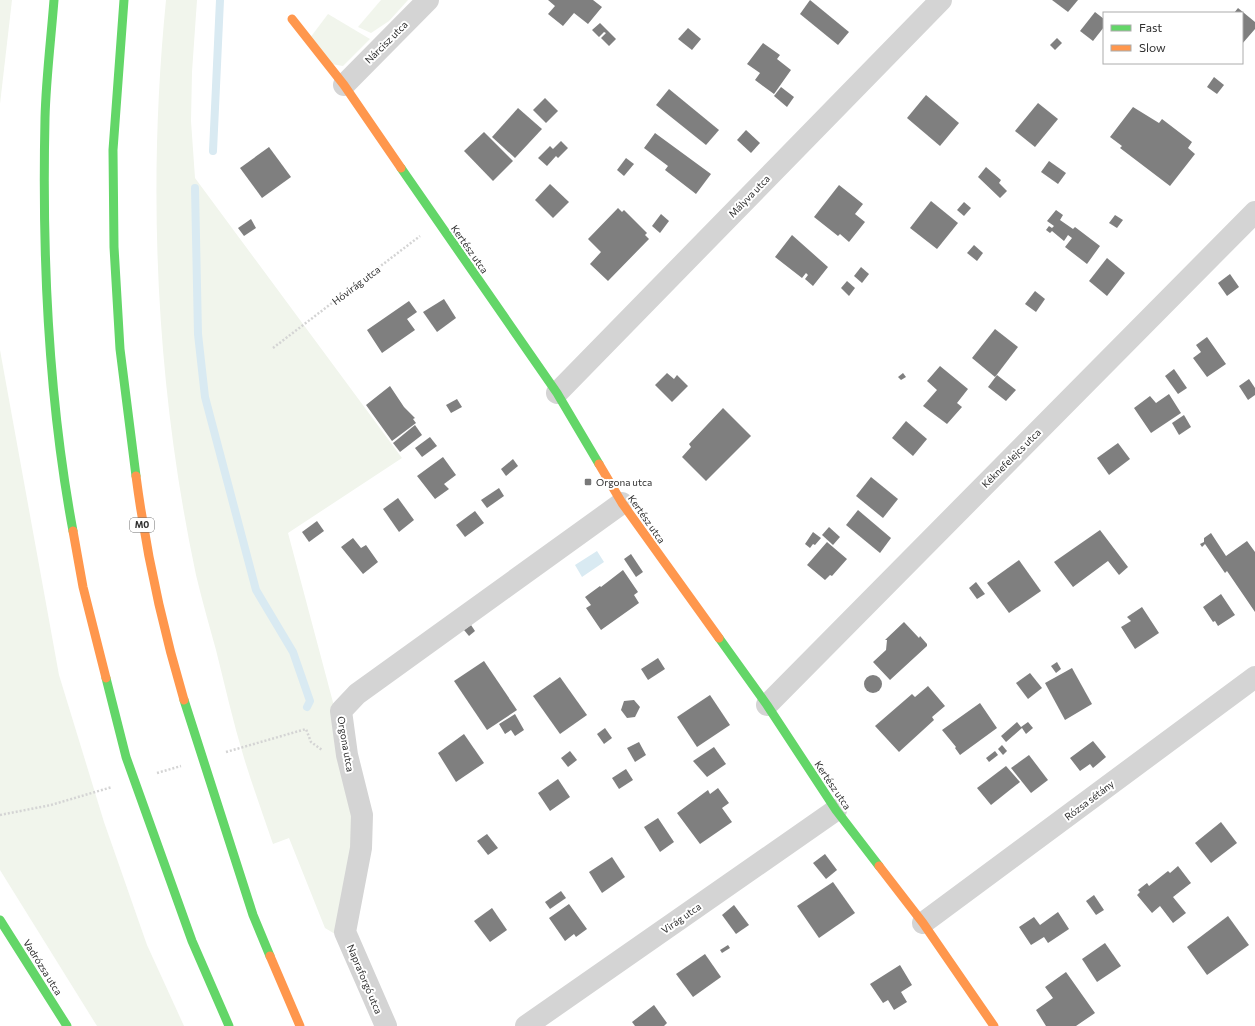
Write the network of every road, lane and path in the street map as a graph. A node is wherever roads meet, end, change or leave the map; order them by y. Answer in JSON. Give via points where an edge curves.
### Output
{"nodes":[{"id":1,"x":54,"y":0,"type":"edge"},
{"id":2,"x":124,"y":0,"type":"edge"},
{"id":3,"x":428,"y":0,"type":"edge"},
{"id":4,"x":941,"y":0,"type":"edge"},
{"id":5,"x":292,"y":19,"type":"dead end"},
{"id":6,"x":344,"y":85,"type":"junction"},
{"id":7,"x":1255,"y":212,"type":"edge"},
{"id":8,"x":438,"y":222,"type":"junction"},
{"id":9,"x":273,"y":348,"type":"dead end"},
{"id":10,"x":557,"y":393,"type":"junction"},
{"id":11,"x":622,"y":503,"type":"junction"},
{"id":12,"x":1255,"y":677,"type":"edge"},
{"id":13,"x":767,"y":705,"type":"junction"},
{"id":14,"x":296,"y":731,"type":"dead end"},
{"id":15,"x":220,"y":754,"type":"dead end"},
{"id":16,"x":189,"y":763,"type":"dead end"},
{"id":17,"x":151,"y":775,"type":"dead end"},
{"id":18,"x":112,"y":787,"type":"dead end"},
{"id":19,"x":836,"y":810,"type":"junction"},
{"id":20,"x":0,"y":815,"type":"edge"},
{"id":21,"x":0,"y":920,"type":"edge"},
{"id":22,"x":923,"y":923,"type":"junction"},
{"id":23,"x":345,"y":932,"type":"joint"},
{"id":24,"x":67,"y":1026,"type":"edge"},
{"id":25,"x":229,"y":1026,"type":"edge"},
{"id":26,"x":300,"y":1026,"type":"edge"},
{"id":27,"x":386,"y":1026,"type":"edge"},
{"id":28,"x":526,"y":1026,"type":"edge"},
{"id":29,"x":994,"y":1026,"type":"edge"}],
"edges":[{"from":1,"to":25,"type":"main road","via":[[45,117],[46,260],[52,392],[65,490],[83,587],[126,757],[192,941]]},
{"from":2,"to":26,"type":"main road","number":"M0","via":[[114,150],[114,247],[120,349],[143,527],[169,650],[190,720],[253,915]]},
{"from":3,"to":6,"type":"street","name":"Nárcisz utca"},
{"from":4,"to":10,"type":"street","name":"Mályva utca"},
{"from":5,"to":6,"type":"main road","name":"Kertész utca"},
{"from":6,"to":8,"type":"main road","name":"Kertész utca"},
{"from":7,"to":13,"type":"street","name":"Kéknefelejcs utca"},
{"from":8,"to":9,"type":"path","name":"Hóvirág utca"},
{"from":8,"to":10,"type":"main road","name":"Kertész utca"},
{"from":10,"to":11,"type":"main road","name":"Kertész utca"},
{"from":11,"to":13,"type":"main road","name":"Kertész utca"},
{"from":11,"to":23,"type":"street","name":"Orgona utca","via":[[358,694],[341,711],[347,755],[362,815],[361,848]]},
{"from":12,"to":22,"type":"street","name":"Rózsa sétány"},
{"from":13,"to":19,"type":"main road","name":"Kertész utca"},
{"from":14,"to":15,"type":"path"},
{"from":16,"to":17,"type":"path"},
{"from":18,"to":20,"type":"path","via":[[51,805]]},
{"from":19,"to":22,"type":"main road","name":"Kertész utca"},
{"from":19,"to":28,"type":"street","name":"Virág utca"},
{"from":21,"to":24,"type":"main road","name":"Vadrózsa utca"},
{"from":22,"to":29,"type":"main road","name":"Kertész utca"},
{"from":23,"to":27,"type":"street","name":"Napraforgó utca"}]}
